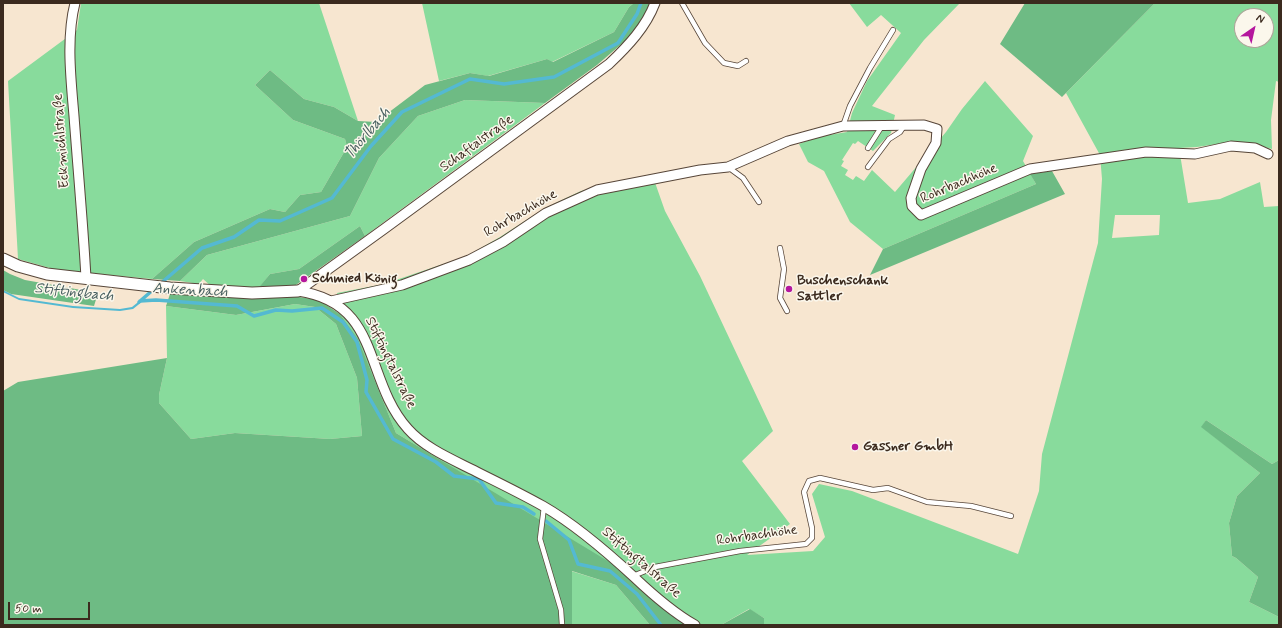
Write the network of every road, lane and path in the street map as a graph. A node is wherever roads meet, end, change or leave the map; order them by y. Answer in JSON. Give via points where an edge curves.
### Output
{"nodes":[{"id":1,"x":75,"y":3,"type":"edge"},
{"id":2,"x":655,"y":3,"type":"edge"},
{"id":3,"x":682,"y":3,"type":"edge"},
{"id":4,"x":893,"y":30,"type":"dead end"},
{"id":5,"x":746,"y":61,"type":"dead end"},
{"id":6,"x":844,"y":126,"type":"junction"},
{"id":7,"x":882,"y":126,"type":"junction"},
{"id":8,"x":904,"y":126,"type":"junction"},
{"id":9,"x":868,"y":148,"type":"dead end"},
{"id":10,"x":1268,"y":154,"type":"dead end"},
{"id":11,"x":728,"y":167,"type":"junction"},
{"id":12,"x":868,"y":167,"type":"dead end"},
{"id":13,"x":759,"y":202,"type":"dead end"},
{"id":14,"x":780,"y":248,"type":"dead end"},
{"id":15,"x":3,"y":259,"type":"edge"},
{"id":16,"x":86,"y":278,"type":"junction"},
{"id":17,"x":298,"y":291,"type":"junction"},
{"id":18,"x":332,"y":301,"type":"junction"},
{"id":19,"x":787,"y":311,"type":"dead end"},
{"id":20,"x":544,"y":507,"type":"junction"},
{"id":21,"x":1011,"y":516,"type":"dead end"},
{"id":22,"x":633,"y":576,"type":"junction"},
{"id":23,"x":562,"y":625,"type":"edge"},
{"id":24,"x":695,"y":625,"type":"edge"}],
"edges":[{"from":1,"to":16,"type":"street","name":"Eckmichlstraße","via":[[70,34],[71,80]]},
{"from":2,"to":17,"type":"street","name":"Schaftalstraße","via":[[650,16],[627,48],[609,64]]},
{"from":3,"to":5,"type":"lane","via":[[705,43],[724,63],[738,66]]},
{"from":4,"to":6,"type":"lane","via":[[850,106]]},
{"from":6,"to":7,"type":"street","name":"Rohrbachhöhe"},
{"from":6,"to":11,"type":"street","name":"Rohrbachhöhe","via":[[788,141]]},
{"from":7,"to":8,"type":"street","name":"Rohrbachhöhe"},
{"from":7,"to":9,"type":"lane"},
{"from":8,"to":10,"type":"street","name":"Rohrbachhöhe","via":[[924,125],[937,129],[936,143],[921,169],[910,198],[912,206],[921,215],[1030,169],[1146,152],[1195,154],[1231,146],[1255,148]]},
{"from":8,"to":12,"type":"lane","via":[[889,139]]},
{"from":11,"to":13,"type":"lane","via":[[743,178]]},
{"from":11,"to":18,"type":"street","name":"Rohrbachhöhe","via":[[597,190],[546,213],[503,242],[468,260],[402,285]]},
{"from":14,"to":19,"type":"lane","via":[[784,269],[780,298]]},
{"from":15,"to":16,"type":"street","name":"Stiftingtalstraße","via":[[48,274]]},
{"from":16,"to":17,"type":"street","name":"Stiftingtalstraße","via":[[170,288],[252,293]]},
{"from":17,"to":18,"type":"street","name":"Stiftingtalstraße"},
{"from":18,"to":20,"type":"street","name":"Stiftingtalstraße","via":[[351,317],[359,328],[392,408],[409,430],[433,448]]},
{"from":20,"to":22,"type":"street","name":"Stiftingtalstraße","via":[[590,538]]},
{"from":20,"to":23,"type":"lane","via":[[540,539],[561,610]]},
{"from":21,"to":22,"type":"lane","name":"Rohrbachhöhe","via":[[971,506],[927,502],[888,488],[873,490],[820,478],[809,481],[804,492],[812,528],[812,538],[806,544],[740,551],[655,567]]},
{"from":22,"to":24,"type":"street","name":"Stiftingtalstraße","via":[[669,608]]}]}
